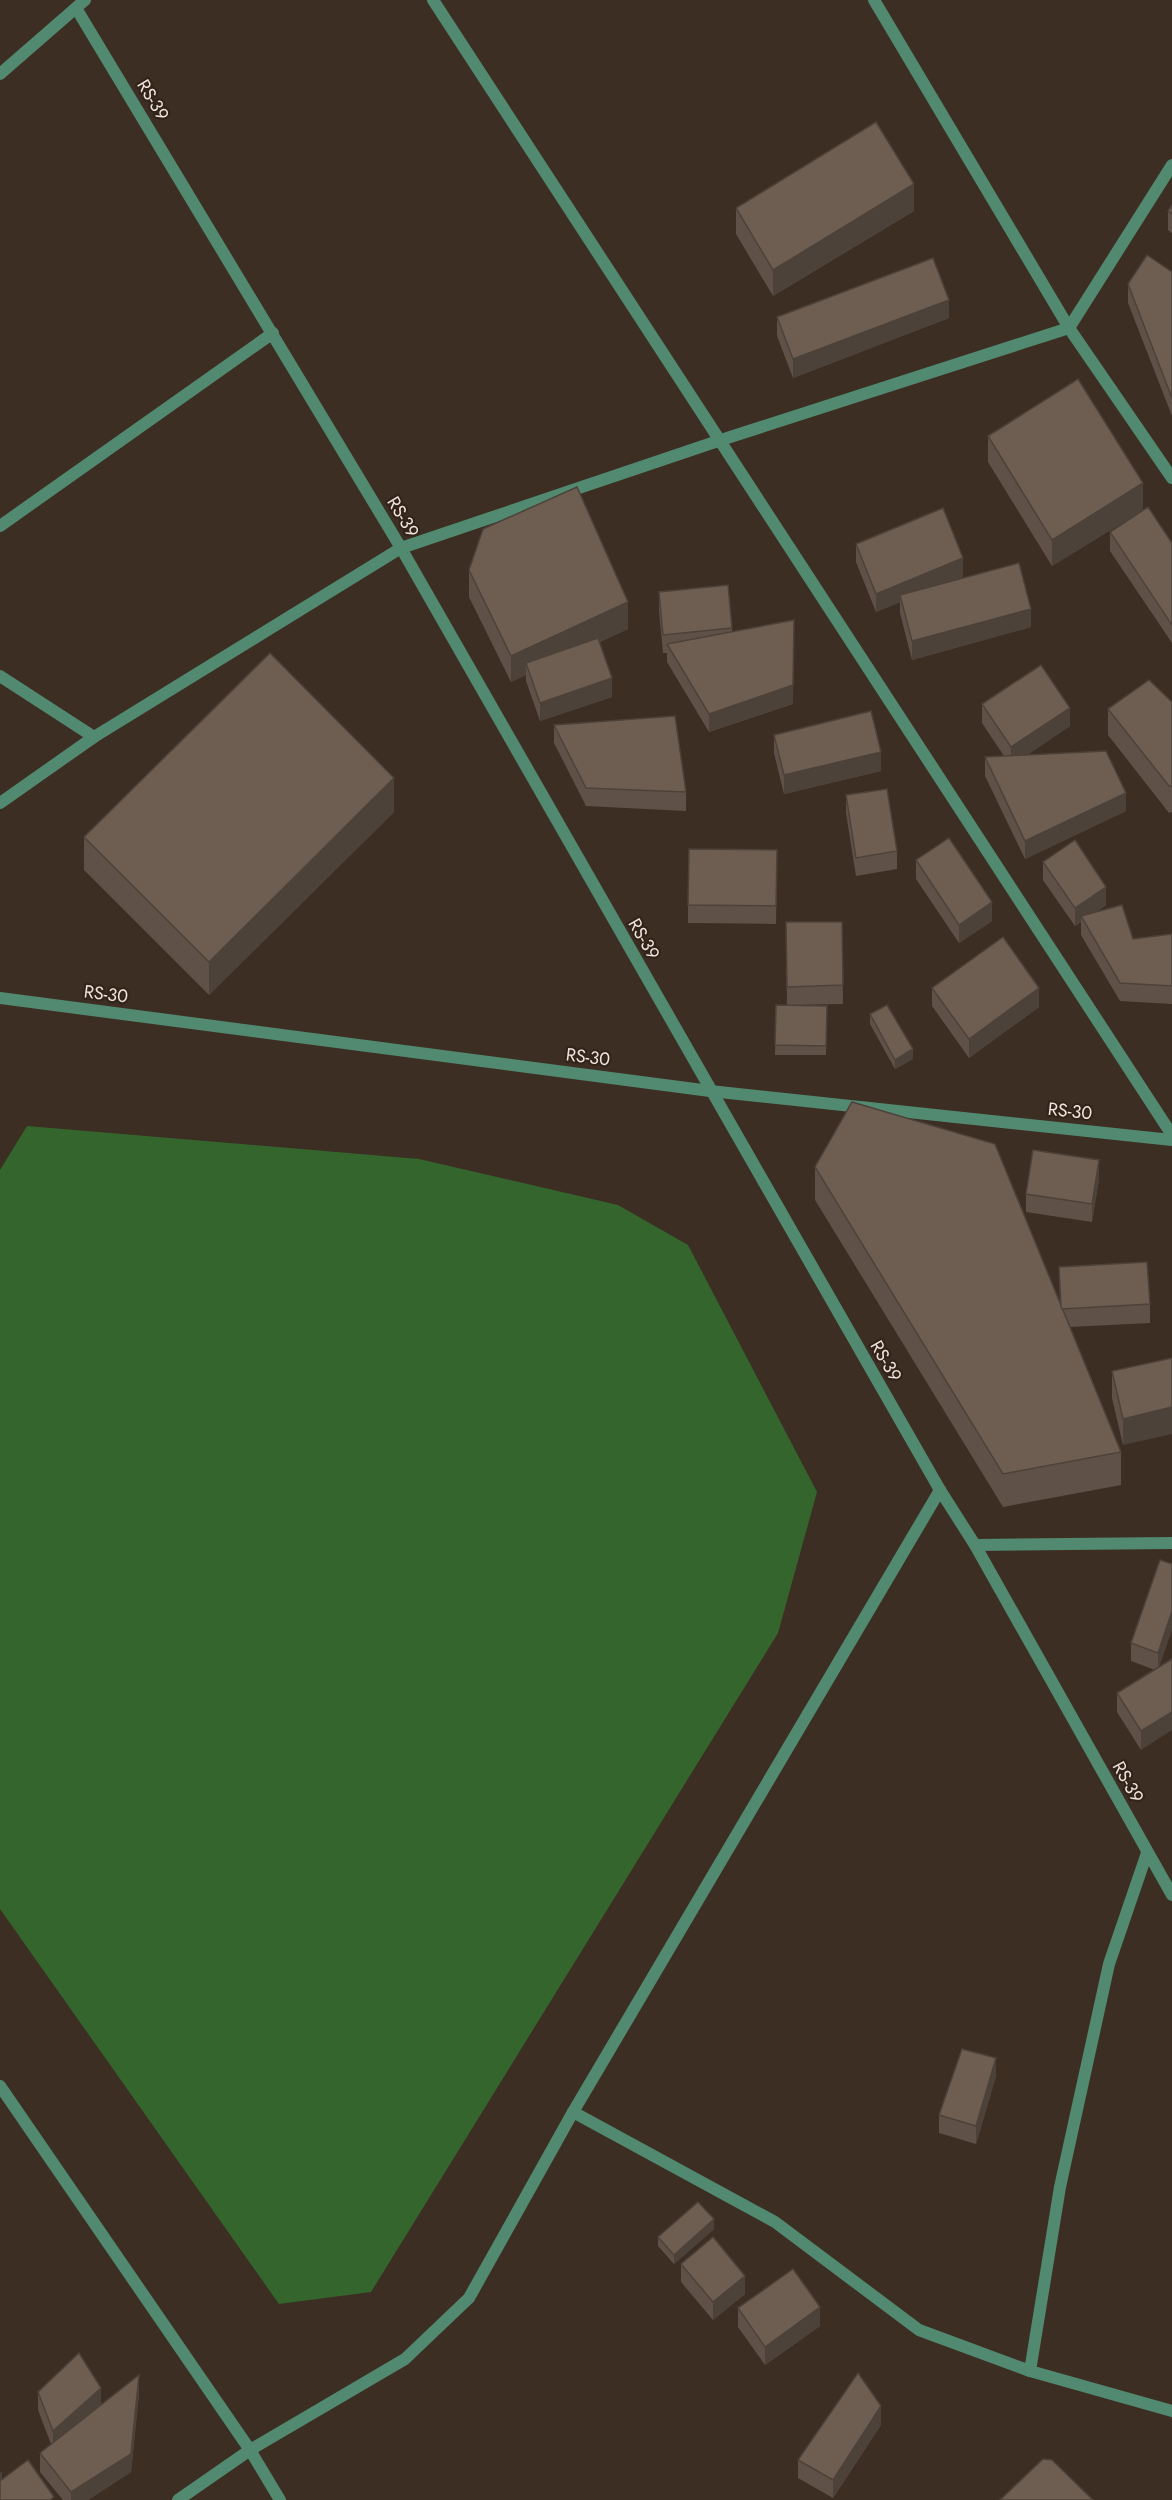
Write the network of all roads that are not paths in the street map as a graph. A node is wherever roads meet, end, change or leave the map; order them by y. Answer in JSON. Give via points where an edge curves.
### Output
{"nodes":[{"id":1,"x":433,"y":0,"type":"edge"},
{"id":2,"x":874,"y":0,"type":"edge"},
{"id":3,"x":80,"y":4,"type":"edge"},
{"id":4,"x":0,"y":74,"type":"edge"},
{"id":5,"x":1172,"y":165,"type":"edge"},
{"id":6,"x":1069,"y":328,"type":"junction"},
{"id":7,"x":273,"y":333,"type":"junction"},
{"id":8,"x":722,"y":440,"type":"junction"},
{"id":9,"x":1172,"y":478,"type":"edge"},
{"id":10,"x":0,"y":526,"type":"edge"},
{"id":11,"x":401,"y":548,"type":"junction"},
{"id":12,"x":0,"y":676,"type":"edge"},
{"id":13,"x":94,"y":737,"type":"junction"},
{"id":14,"x":0,"y":803,"type":"edge"},
{"id":15,"x":0,"y":998,"type":"edge"},
{"id":16,"x":710,"y":1091,"type":"junction"},
{"id":17,"x":1172,"y":1135,"type":"edge"},
{"id":18,"x":1172,"y":1140,"type":"edge"},
{"id":19,"x":940,"y":1490,"type":"junction"},
{"id":20,"x":1172,"y":1543,"type":"edge"},
{"id":21,"x":975,"y":1545,"type":"junction"},
{"id":22,"x":1147,"y":1853,"type":"junction"},
{"id":23,"x":1172,"y":1895,"type":"edge"},
{"id":24,"x":0,"y":2086,"type":"edge"},
{"id":25,"x":573,"y":2112,"type":"junction"},
{"id":26,"x":1030,"y":2371,"type":"junction"},
{"id":27,"x":1172,"y":2411,"type":"edge"},
{"id":28,"x":250,"y":2450,"type":"junction"},
{"id":29,"x":178,"y":2500,"type":"edge"},
{"id":30,"x":280,"y":2500,"type":"edge"}],
"edges":[{"from":1,"to":8,"type":"street"},
{"from":2,"to":6,"type":"street"},
{"from":3,"to":4,"type":"street"},
{"from":3,"to":7,"type":"street","name":"RS-39"},
{"from":5,"to":6,"type":"street"},
{"from":6,"to":8,"type":"street"},
{"from":6,"to":9,"type":"street"},
{"from":7,"to":10,"type":"street"},
{"from":7,"to":11,"type":"street","name":"RS-39"},
{"from":8,"to":11,"type":"street"},
{"from":8,"to":17,"type":"street"},
{"from":11,"to":13,"type":"street"},
{"from":11,"to":16,"type":"street","name":"RS-39"},
{"from":12,"to":13,"type":"street"},
{"from":13,"to":14,"type":"street"},
{"from":15,"to":16,"type":"street","name":"RS-30"},
{"from":16,"to":18,"type":"street","name":"RS-30"},
{"from":16,"to":19,"type":"street","name":"RS-39"},
{"from":19,"to":21,"type":"street","name":"RS-39"},
{"from":19,"to":25,"type":"street"},
{"from":20,"to":21,"type":"street"},
{"from":21,"to":22,"type":"street","name":"RS-39"},
{"from":22,"to":23,"type":"street","name":"RS-39"},
{"from":22,"to":26,"type":"street","via":[[1106,1975],[1060,2187]]},
{"from":24,"to":28,"type":"street"},
{"from":25,"to":26,"type":"street","via":[[776,2222],[920,2330]]},
{"from":25,"to":28,"type":"street","via":[[469,2298],[405,2359]]},
{"from":26,"to":27,"type":"street"},
{"from":28,"to":29,"type":"street"},
{"from":28,"to":30,"type":"street"}]}
